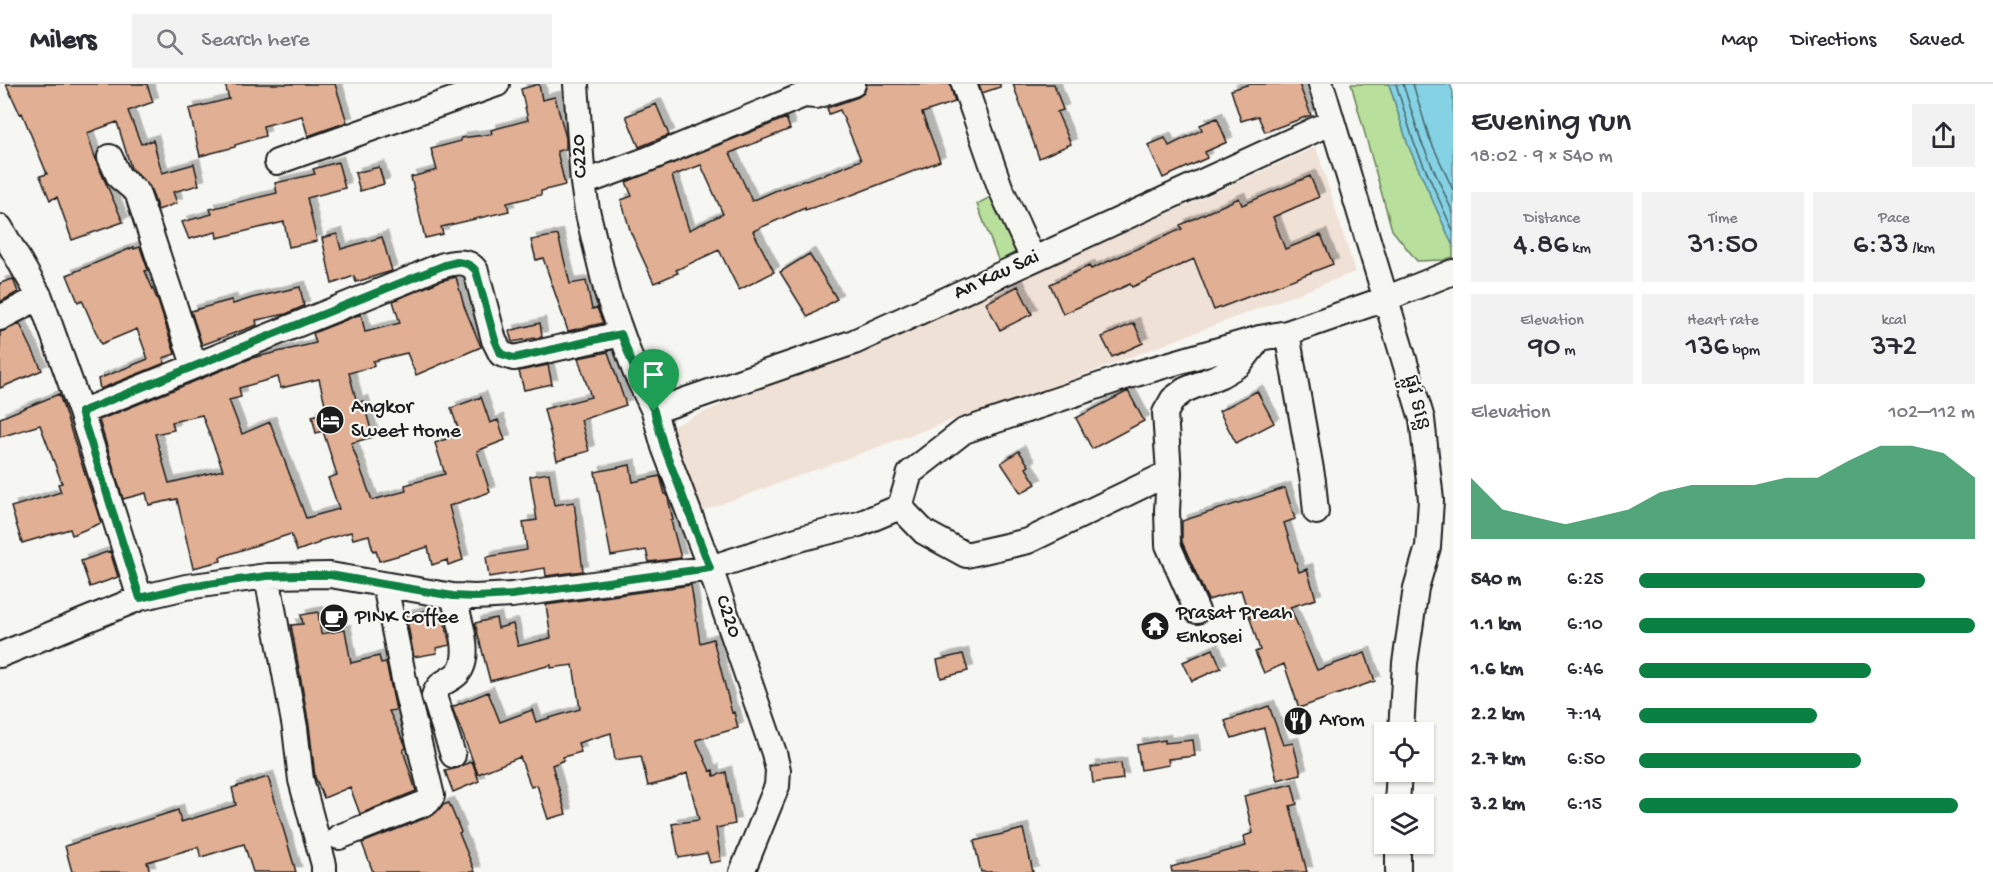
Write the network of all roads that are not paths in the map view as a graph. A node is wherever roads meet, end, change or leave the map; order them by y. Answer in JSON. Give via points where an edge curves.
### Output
{"nodes":[{"id":1,"x":497,"y":84,"type":"edge"},
{"id":2,"x":576,"y":84,"type":"edge"},
{"id":3,"x":853,"y":84,"type":"edge"},
{"id":4,"x":963,"y":84,"type":"edge"},
{"id":5,"x":1321,"y":84,"type":"edge"},
{"id":6,"x":1332,"y":122,"type":"junction"},
{"id":7,"x":110,"y":157,"type":"dead end"},
{"id":8,"x":277,"y":162,"type":"dead end"},
{"id":9,"x":583,"y":183,"type":"junction"},
{"id":10,"x":0,"y":227,"type":"edge"},
{"id":11,"x":1033,"y":259,"type":"junction"},
{"id":12,"x":1453,"y":272,"type":"edge"},
{"id":13,"x":40,"y":297,"type":"junction"},
{"id":14,"x":1385,"y":299,"type":"junction"},
{"id":15,"x":0,"y":318,"type":"edge"},
{"id":16,"x":1287,"y":333,"type":"junction"},
{"id":17,"x":621,"y":334,"type":"junction"},
{"id":18,"x":1260,"y":338,"type":"junction"},
{"id":19,"x":194,"y":365,"type":"junction"},
{"id":20,"x":1146,"y":371,"type":"junction"},
{"id":21,"x":1173,"y":399,"type":"junction"},
{"id":22,"x":654,"y":411,"type":"junction"},
{"id":23,"x":81,"y":412,"type":"junction"},
{"id":24,"x":1169,"y":473,"type":"junction"},
{"id":25,"x":900,"y":507,"type":"junction"},
{"id":26,"x":1316,"y":512,"type":"dead end"},
{"id":27,"x":710,"y":568,"type":"junction"},
{"id":28,"x":267,"y":576,"type":"junction"},
{"id":29,"x":385,"y":585,"type":"junction"},
{"id":30,"x":453,"y":596,"type":"junction"},
{"id":31,"x":140,"y":598,"type":"junction"},
{"id":32,"x":1197,"y":611,"type":"dead end"},
{"id":33,"x":0,"y":655,"type":"edge"},
{"id":34,"x":1402,"y":722,"type":"edge"},
{"id":35,"x":453,"y":755,"type":"dead end"},
{"id":36,"x":339,"y":837,"type":"dead end"},
{"id":37,"x":1398,"y":854,"type":"edge"},
{"id":38,"x":324,"y":872,"type":"edge"},
{"id":39,"x":742,"y":872,"type":"edge"},
{"id":40,"x":1398,"y":872,"type":"edge"}],
"edges":[{"from":1,"to":8,"type":"street"},
{"from":2,"to":9,"type":"street","name":"C220"},
{"from":3,"to":9,"type":"street","via":[[816,96],[804,95]]},
{"from":4,"to":11,"type":"street","via":[[1000,187]]},
{"from":5,"to":6,"type":"street","name":"ផ្លូវ ទន្លេ"},
{"from":6,"to":11,"type":"street","name":"An Kau Sai"},
{"from":6,"to":14,"type":"street","name":"ផ្លូវ ទន្លេ"},
{"from":7,"to":19,"type":"street","via":[[119,177],[137,192]]},
{"from":9,"to":17,"type":"street","name":"C220","via":[[596,253]]},
{"from":10,"to":13,"type":"street"},
{"from":11,"to":22,"type":"street","name":"An Kau Sai","via":[[854,342]]},
{"from":12,"to":14,"type":"street"},
{"from":13,"to":15,"type":"street"},
{"from":13,"to":23,"type":"street"},
{"from":14,"to":16,"type":"street"},
{"from":14,"to":34,"type":"street","name":"ផ្លូវ ទន្លេ","via":[[1422,419],[1431,500],[1428,547],[1416,588],[1405,663]]},
{"from":16,"to":18,"type":"street"},
{"from":16,"to":26,"type":"street"},
{"from":17,"to":19,"type":"street","via":[[514,358],[501,354],[476,271],[457,262]]},
{"from":17,"to":22,"type":"street","name":"C220"},
{"from":18,"to":20,"type":"street"},
{"from":18,"to":21,"type":"street","via":[[1240,364]]},
{"from":19,"to":23,"type":"street"},
{"from":20,"to":21,"type":"street"},
{"from":20,"to":25,"type":"street","via":[[964,431],[910,473]]},
{"from":21,"to":24,"type":"street","via":[[1165,413]]},
{"from":22,"to":27,"type":"street","name":"C220"},
{"from":23,"to":31,"type":"street"},
{"from":24,"to":25,"type":"street","via":[[1028,541],[966,555],[924,532]]},
{"from":24,"to":32,"type":"street","via":[[1168,545]]},
{"from":25,"to":27,"type":"street","via":[[860,524]]},
{"from":27,"to":30,"type":"street","via":[[512,595]]},
{"from":27,"to":39,"type":"street","name":"C220","via":[[778,770],[777,786]]},
{"from":28,"to":29,"type":"street","via":[[330,575]]},
{"from":28,"to":31,"type":"street"},
{"from":28,"to":38,"type":"street","via":[[301,780]]},
{"from":29,"to":30,"type":"street"},
{"from":29,"to":36,"type":"street","via":[[432,796],[428,802]]},
{"from":30,"to":35,"type":"street","via":[[465,661],[458,673],[437,687],[434,696]]},
{"from":31,"to":33,"type":"street"},
{"from":37,"to":40,"type":"street"}]}
